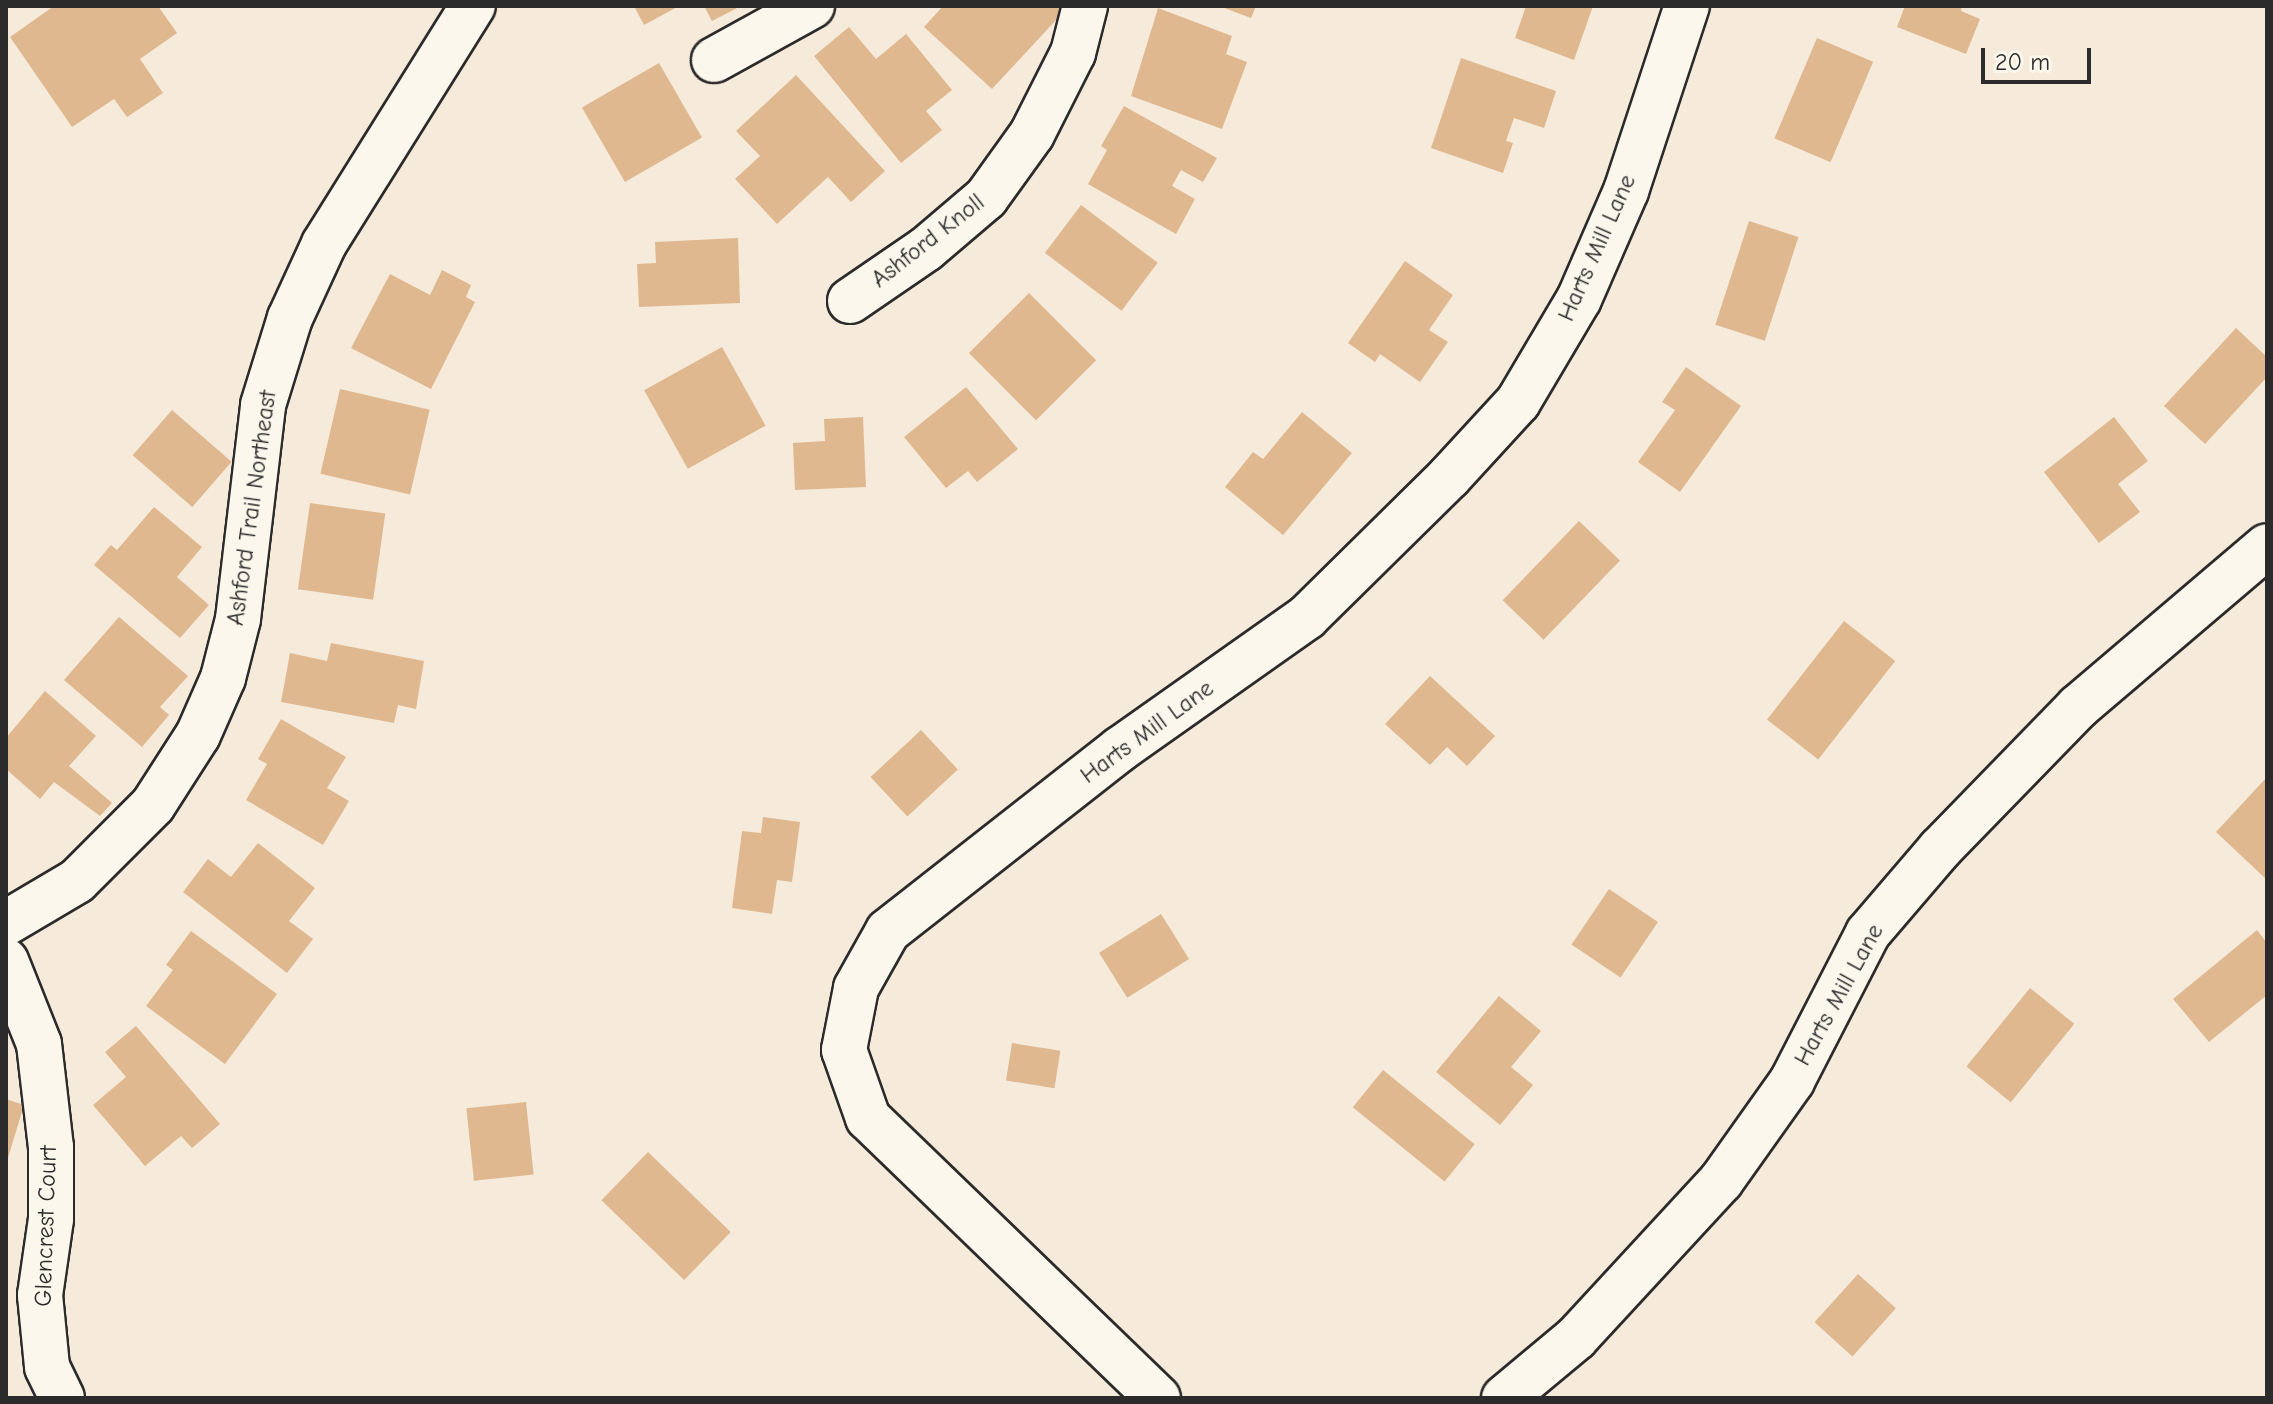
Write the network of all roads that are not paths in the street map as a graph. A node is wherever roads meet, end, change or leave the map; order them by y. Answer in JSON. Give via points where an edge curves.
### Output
{"nodes":[{"id":1,"x":473,"y":6,"type":"edge"},
{"id":2,"x":812,"y":6,"type":"edge"},
{"id":3,"x":1085,"y":6,"type":"edge"},
{"id":4,"x":1687,"y":6,"type":"edge"},
{"id":5,"x":714,"y":60,"type":"dead end"},
{"id":6,"x":850,"y":301,"type":"dead end"},
{"id":7,"x":2267,"y":546,"type":"edge"},
{"id":8,"x":6,"y":923,"type":"edge"},
{"id":9,"x":6,"y":961,"type":"edge"},
{"id":10,"x":62,"y":1398,"type":"edge"},
{"id":11,"x":1158,"y":1398,"type":"edge"},
{"id":12,"x":1504,"y":1398,"type":"edge"}],
"edges":[{"from":1,"to":8,"type":"street","name":"Ashford Trail Northeast","via":[[324,244],[290,318],[263,405],[238,619],[223,678],[198,735],[153,805],[77,881]]},
{"from":2,"to":5,"type":"street"},
{"from":3,"to":6,"type":"street","name":"Ashford Knoll","via":[[1073,53],[1032,134],[986,198],[926,249]]},
{"from":4,"to":11,"type":"street","name":"Harts Mill Lane","via":[[1620,204],[1579,299],[1518,402],[1307,617],[1120,749],[888,931],[856,988],[844,1050],[868,1118]]},
{"from":7,"to":12,"type":"street","name":"Harts Mill Lane","via":[[2078,707],[1940,849],[1868,933],[1792,1081],[1721,1181],[1576,1338]]},
{"from":9,"to":10,"type":"street","name":"Glencrest Court","via":[[39,1044],[51,1147],[51,1219],[40,1295],[47,1367]]}]}
